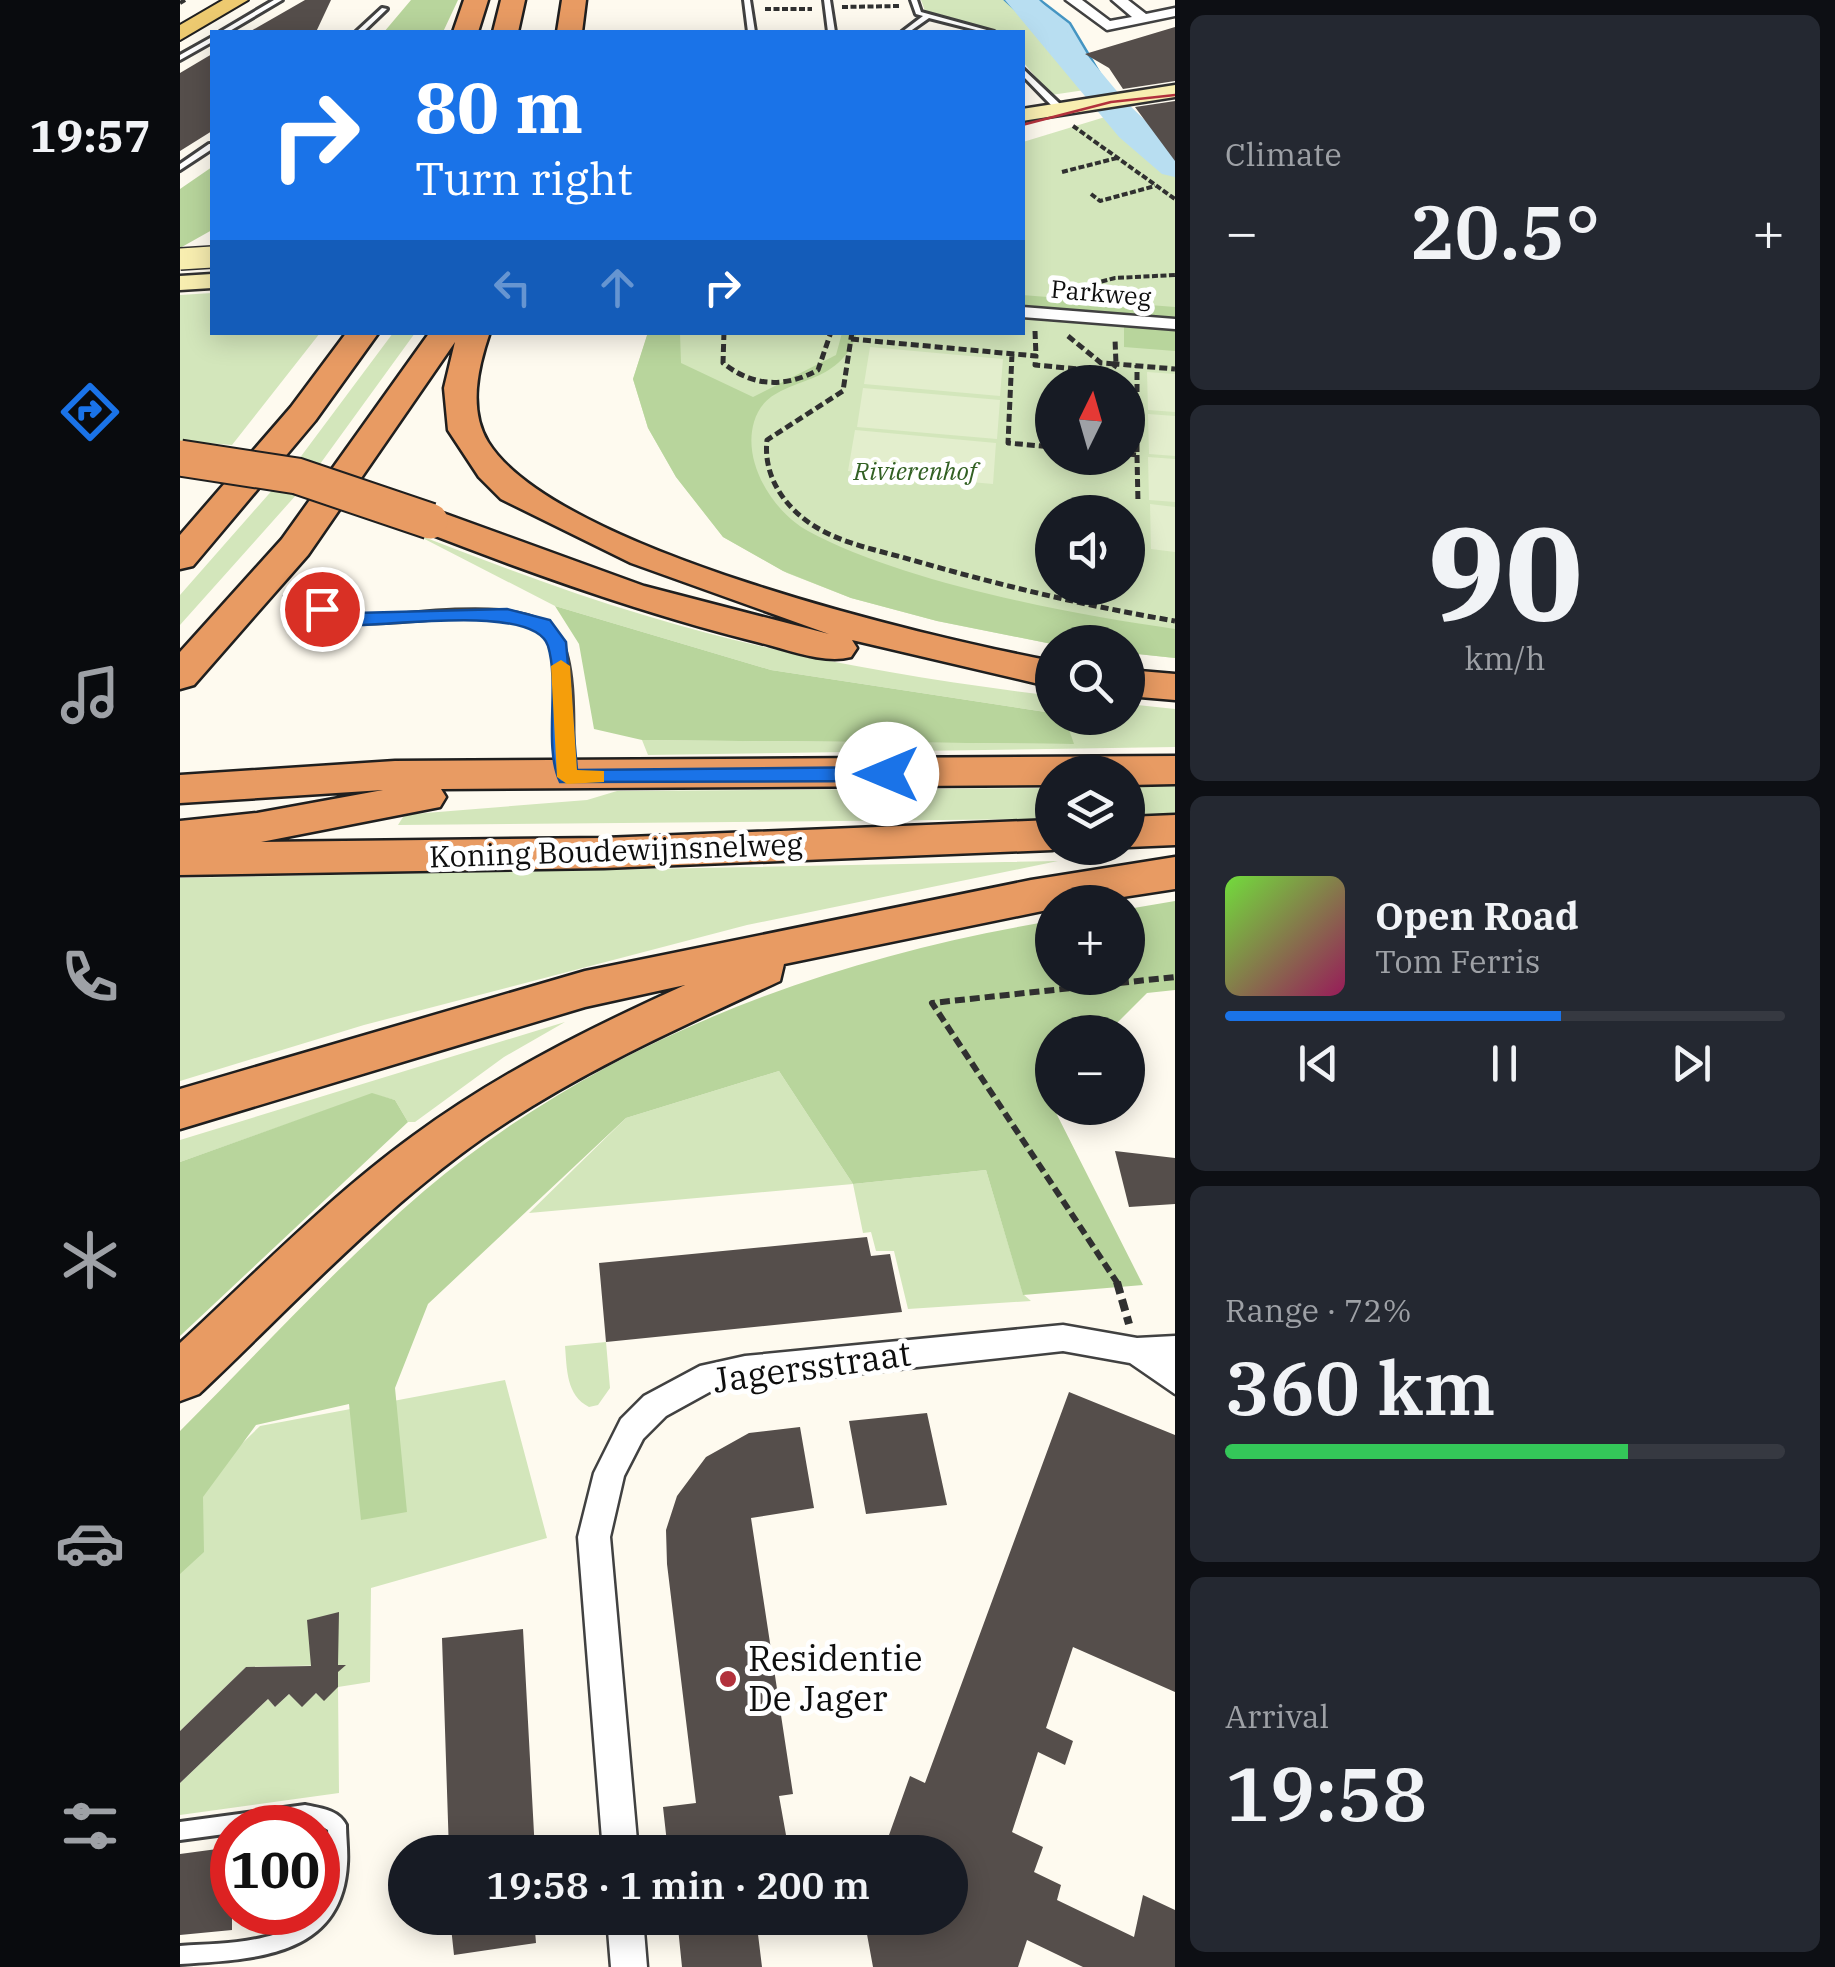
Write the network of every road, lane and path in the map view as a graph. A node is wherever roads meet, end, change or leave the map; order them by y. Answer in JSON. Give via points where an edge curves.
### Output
{"nodes":[{"id":1,"x":204,"y":0,"type":"edge"},
{"id":2,"x":238,"y":0,"type":"edge"},
{"id":3,"x":279,"y":0,"type":"edge"},
{"id":4,"x":476,"y":0,"type":"edge"},
{"id":5,"x":513,"y":0,"type":"edge"},
{"id":6,"x":574,"y":0,"type":"edge"},
{"id":7,"x":1073,"y":0,"type":"edge"},
{"id":8,"x":1119,"y":0,"type":"edge"},
{"id":9,"x":915,"y":3,"type":"edge"},
{"id":10,"x":748,"y":5,"type":"edge"},
{"id":11,"x":827,"y":5,"type":"edge"},
{"id":12,"x":384,"y":9,"type":"dead end"},
{"id":13,"x":1175,"y":12,"type":"edge"},
{"id":14,"x":180,"y":15,"type":"edge"},
{"id":15,"x":928,"y":16,"type":"junction"},
{"id":16,"x":1144,"y":18,"type":"junction"},
{"id":17,"x":227,"y":30,"type":"edge"},
{"id":18,"x":361,"y":30,"type":"edge"},
{"id":19,"x":467,"y":30,"type":"edge"},
{"id":20,"x":506,"y":30,"type":"edge"},
{"id":21,"x":570,"y":30,"type":"edge"},
{"id":22,"x":752,"y":30,"type":"edge"},
{"id":23,"x":832,"y":30,"type":"edge"},
{"id":24,"x":909,"y":30,"type":"edge"},
{"id":25,"x":982,"y":30,"type":"edge"},
{"id":26,"x":180,"y":34,"type":"edge"},
{"id":27,"x":210,"y":40,"type":"edge"},
{"id":28,"x":180,"y":58,"type":"edge"},
{"id":29,"x":1025,"y":74,"type":"edge"},
{"id":30,"x":1025,"y":84,"type":"edge"},
{"id":31,"x":1036,"y":87,"type":"junction"},
{"id":32,"x":1175,"y":91,"type":"edge"},
{"id":33,"x":1075,"y":109,"type":"junction"},
{"id":34,"x":1025,"y":115,"type":"edge"},
{"id":35,"x":1025,"y":128,"type":"edge"},
{"id":36,"x":210,"y":147,"type":"edge"},
{"id":37,"x":1117,"y":158,"type":"junction"},
{"id":38,"x":180,"y":168,"type":"edge"},
{"id":39,"x":1062,"y":172,"type":"dead end"},
{"id":40,"x":1156,"y":186,"type":"junction"},
{"id":41,"x":1090,"y":194,"type":"dead end"},
{"id":42,"x":1175,"y":199,"type":"edge"},
{"id":43,"x":210,"y":250,"type":"edge"},
{"id":44,"x":210,"y":257,"type":"edge"},
{"id":45,"x":180,"y":262,"type":"edge"},
{"id":46,"x":1175,"y":275,"type":"edge"},
{"id":47,"x":210,"y":281,"type":"edge"},
{"id":48,"x":180,"y":283,"type":"edge"},
{"id":49,"x":1033,"y":307,"type":"edge"},
{"id":50,"x":1175,"y":324,"type":"edge"},
{"id":51,"x":362,"y":335,"type":"edge"},
{"id":52,"x":444,"y":335,"type":"edge"},
{"id":53,"x":473,"y":335,"type":"edge"},
{"id":54,"x":724,"y":335,"type":"edge"},
{"id":55,"x":830,"y":335,"type":"edge"},
{"id":56,"x":851,"y":336,"type":"edge"},
{"id":57,"x":1012,"y":354,"type":"junction"},
{"id":58,"x":1116,"y":364,"type":"joint"},
{"id":59,"x":1036,"y":365,"type":"edge"},
{"id":60,"x":1126,"y":365,"type":"edge"},
{"id":61,"x":1145,"y":367,"type":"edge"},
{"id":62,"x":1175,"y":369,"type":"edge"},
{"id":63,"x":1035,"y":445,"type":"edge"},
{"id":64,"x":180,"y":458,"type":"edge"},
{"id":65,"x":180,"y":558,"type":"edge"},
{"id":66,"x":289,"y":599,"type":"dead end"},
{"id":67,"x":1175,"y":622,"type":"edge"},
{"id":68,"x":1035,"y":673,"type":"edge"},
{"id":69,"x":1035,"y":674,"type":"edge"},
{"id":70,"x":180,"y":676,"type":"edge"},
{"id":71,"x":1145,"y":684,"type":"edge"},
{"id":72,"x":1175,"y":687,"type":"edge"},
{"id":73,"x":1175,"y":770,"type":"edge"},
{"id":74,"x":1145,"y":771,"type":"edge"},
{"id":75,"x":1035,"y":772,"type":"edge"},
{"id":76,"x":549,"y":777,"type":"junction"},
{"id":77,"x":180,"y":787,"type":"edge"},
{"id":78,"x":1175,"y":830,"type":"edge"},
{"id":79,"x":1145,"y":831,"type":"edge"},
{"id":80,"x":1035,"y":836,"type":"edge"},
{"id":81,"x":184,"y":842,"type":"edge"},
{"id":82,"x":1175,"y":873,"type":"edge"},
{"id":83,"x":838,"y":935,"type":"junction"},
{"id":84,"x":1175,"y":977,"type":"edge"},
{"id":85,"x":180,"y":1108,"type":"edge"},
{"id":86,"x":1175,"y":1349,"type":"edge"},
{"id":87,"x":1137,"y":1351,"type":"junction"},
{"id":88,"x":180,"y":1377,"type":"edge"},
{"id":89,"x":1175,"y":1380,"type":"edge"},
{"id":90,"x":180,"y":1831,"type":"edge"},
{"id":91,"x":619,"y":1835,"type":"edge"},
{"id":92,"x":626,"y":1935,"type":"edge"},
{"id":93,"x":180,"y":1955,"type":"edge"},
{"id":94,"x":629,"y":1967,"type":"edge"}],
"edges":[{"from":1,"to":14,"type":"main road"},
{"from":2,"to":26,"type":"main road"},
{"from":3,"to":17,"type":"lane"},
{"from":4,"to":19,"type":"highway"},
{"from":5,"to":20,"type":"highway"},
{"from":6,"to":21,"type":"highway"},
{"from":7,"to":16,"type":"street","via":[[1107,26]]},
{"from":8,"to":16,"type":"street"},
{"from":9,"to":11,"type":"path"},
{"from":9,"to":15,"type":"lane"},
{"from":10,"to":11,"type":"path"},
{"from":10,"to":22,"type":"lane"},
{"from":11,"to":23,"type":"lane"},
{"from":12,"to":18,"type":"lane"},
{"from":13,"to":16,"type":"street"},
{"from":15,"to":24,"type":"lane"},
{"from":15,"to":25,"type":"lane"},
{"from":27,"to":28,"type":"lane"},
{"from":29,"to":31,"type":"lane"},
{"from":30,"to":31,"type":"lane"},
{"from":31,"to":33,"type":"lane"},
{"from":32,"to":33,"type":"main road"},
{"from":33,"to":34,"type":"main road"},
{"from":33,"to":35,"type":"main road"},
{"from":33,"to":37,"type":"path"},
{"from":36,"to":38,"type":"lane"},
{"from":37,"to":39,"type":"path"},
{"from":37,"to":40,"type":"path"},
{"from":40,"to":41,"type":"path","via":[[1100,200]]},
{"from":40,"to":42,"type":"path"},
{"from":43,"to":45,"type":"highway"},
{"from":44,"to":45,"type":"main road","bridge":true},
{"from":46,"to":49,"type":"path","via":[[1101,280]]},
{"from":47,"to":48,"type":"main road"},
{"from":49,"to":50,"type":"street","name":"Parkweg"},
{"from":49,"to":58,"type":"path","via":[[1101,363]]},
{"from":51,"to":65,"type":"highway","via":[[304,414]]},
{"from":52,"to":70,"type":"highway","via":[[295,547]]},
{"from":53,"to":68,"type":"highway","via":[[458,402],[469,439],[504,484],[545,510],[662,564],[758,597],[934,652]]},
{"from":54,"to":55,"type":"path","via":[[723,364],[776,384],[818,370]]},
{"from":56,"to":57,"type":"path"},
{"from":56,"to":67,"type":"path","via":[[843,392],[767,440],[763,458],[776,489],[805,520],[876,550],[1012,590]]},
{"from":57,"to":59,"type":"path","via":[[1036,356]]},
{"from":57,"to":63,"type":"path","via":[[1008,443]]},
{"from":58,"to":60,"type":"path"},
{"from":61,"to":62,"type":"path"},
{"from":64,"to":69,"type":"highway","bridge":true,"via":[[297,476],[612,590],[766,633],[890,658]]},
{"from":66,"to":76,"type":"lane","via":[[354,619],[507,615],[543,624],[556,642],[561,670]]},
{"from":71,"to":72,"type":"highway"},
{"from":73,"to":74,"type":"highway"},
{"from":75,"to":76,"type":"highway"},
{"from":76,"to":77,"type":"highway","via":[[396,775]]},
{"from":76,"to":81,"type":"highway"},
{"from":78,"to":79,"type":"highway"},
{"from":80,"to":81,"type":"highway","name":"Koning Boudewijnsnelweg","via":[[604,854]]},
{"from":82,"to":83,"type":"highway"},
{"from":83,"to":85,"type":"highway","via":[[552,998]]},
{"from":83,"to":88,"type":"highway","via":[[605,1042],[464,1124],[395,1178]]},
{"from":84,"to":87,"type":"path","via":[[932,1003],[1116,1277]]},
{"from":86,"to":87,"type":"street"},
{"from":87,"to":89,"type":"street"},
{"from":87,"to":91,"type":"street","name":"Jagersstraat","via":[[1063,1338],[745,1369],[710,1376],[654,1406],[632,1429],[609,1473],[594,1537]]},
{"from":90,"to":93,"type":"lane","via":[[324,1817],[336,1825],[340,1858],[324,1909],[290,1943]]},
{"from":92,"to":94,"type":"street"}]}
